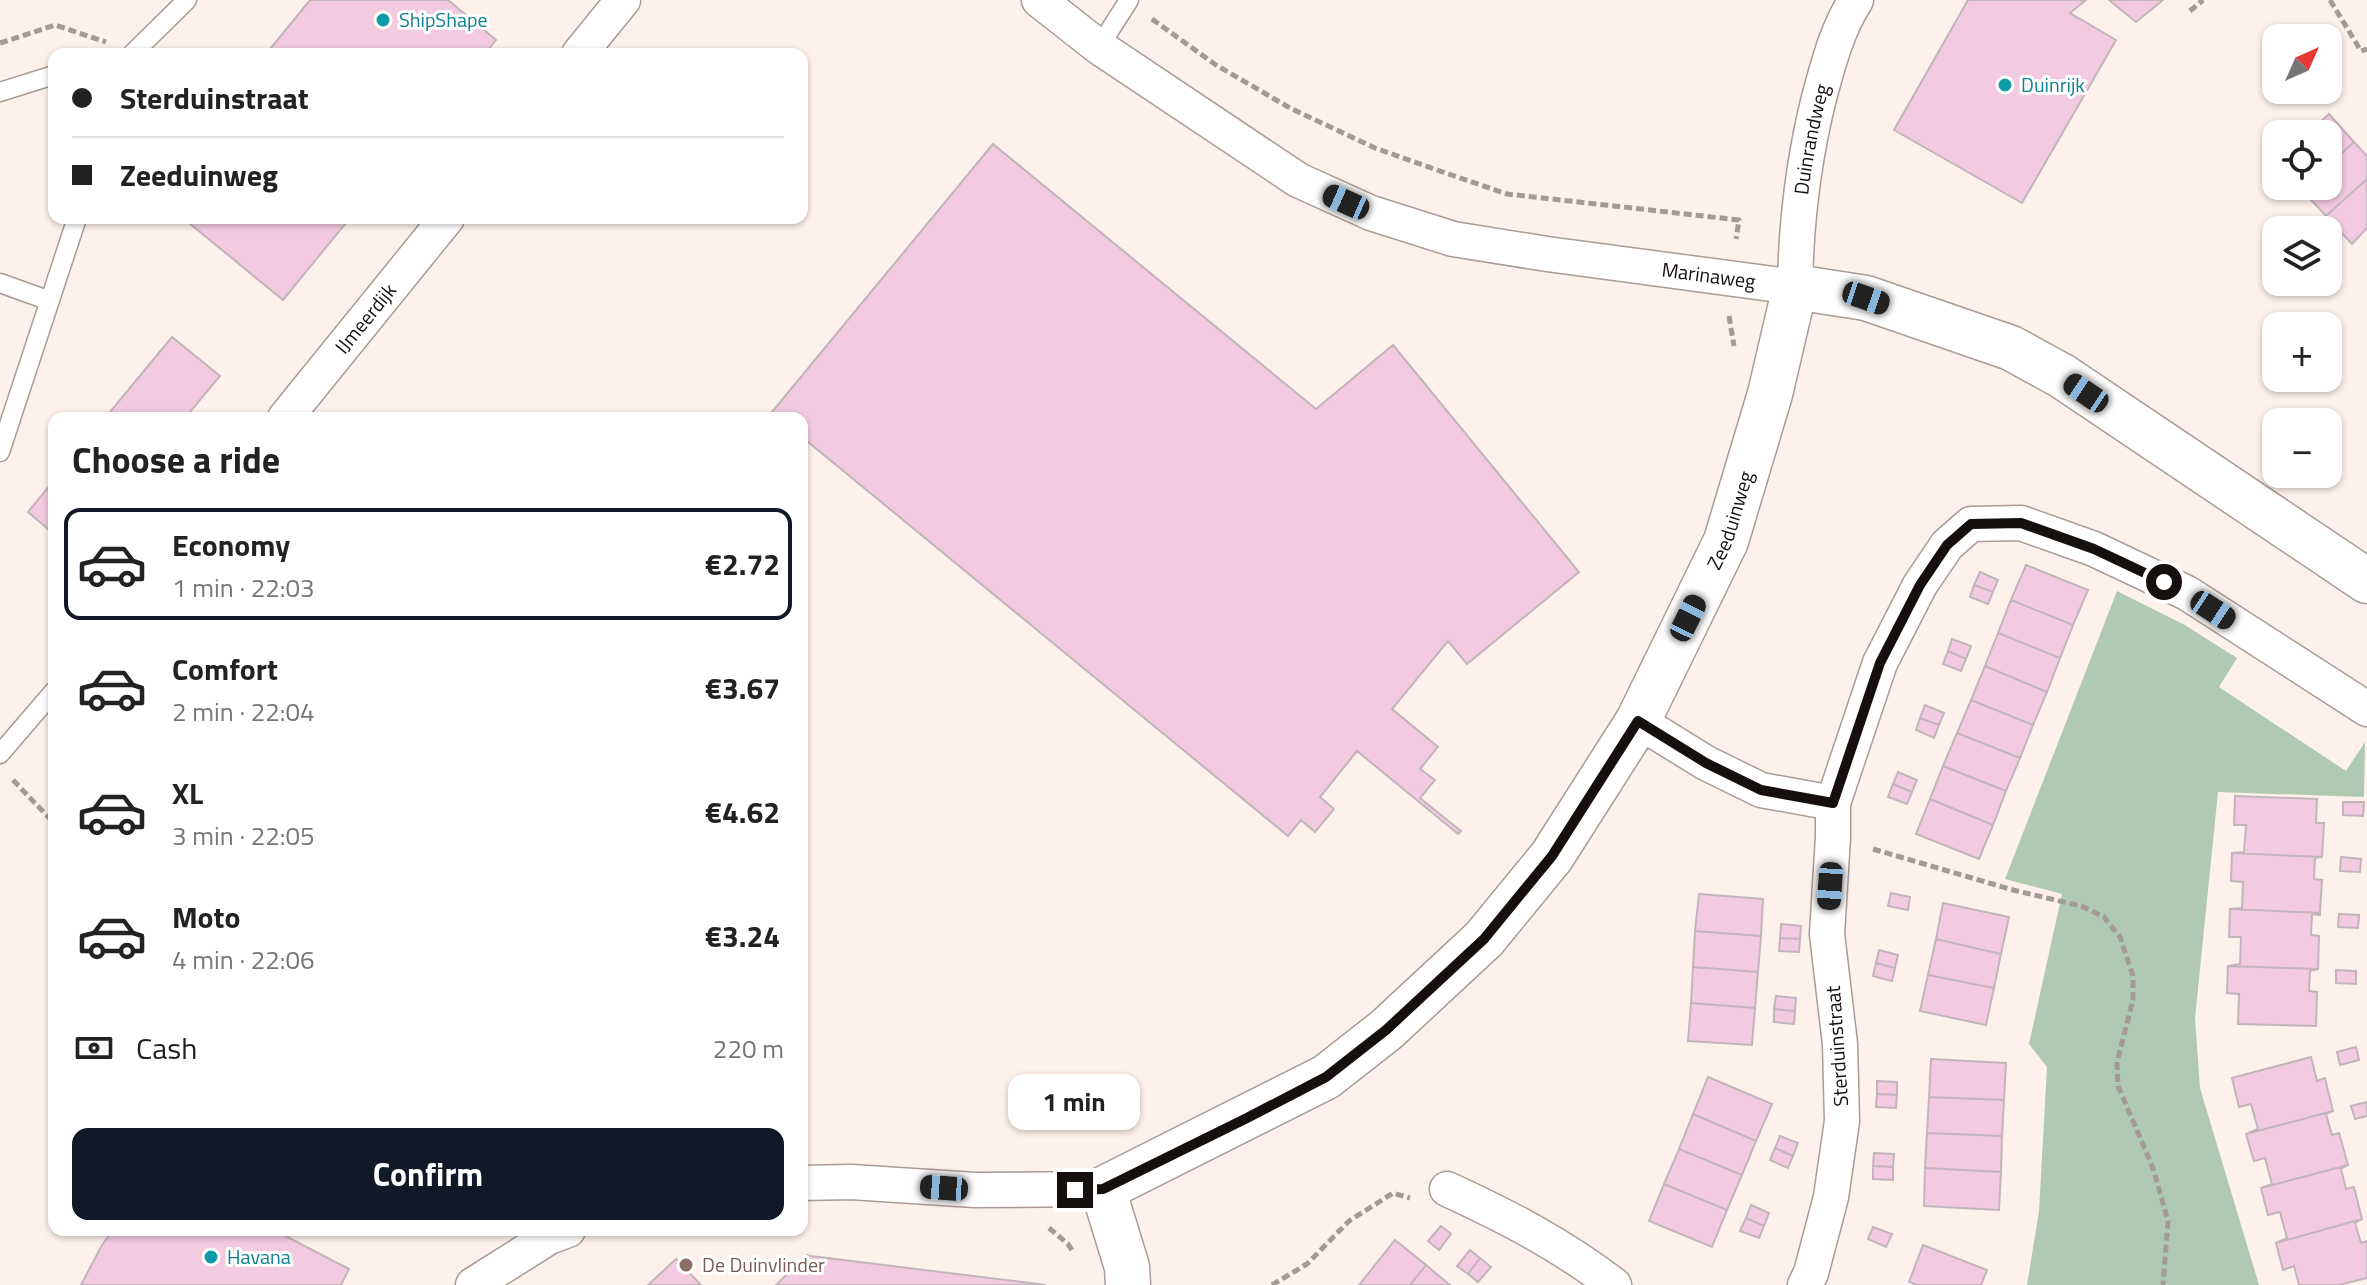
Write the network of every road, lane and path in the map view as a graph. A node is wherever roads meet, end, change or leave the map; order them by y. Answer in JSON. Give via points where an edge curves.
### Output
{"nodes":[{"id":1,"x":187,"y":0,"type":"edge"},
{"id":2,"x":623,"y":0,"type":"edge"},
{"id":3,"x":1039,"y":0,"type":"edge"},
{"id":4,"x":1856,"y":0,"type":"edge"},
{"id":5,"x":2203,"y":0,"type":"edge"},
{"id":6,"x":2330,"y":0,"type":"edge"},
{"id":7,"x":1128,"y":1,"type":"edge"},
{"id":8,"x":2190,"y":11,"type":"dead end"},
{"id":9,"x":0,"y":43,"type":"edge"},
{"id":10,"x":1099,"y":47,"type":"junction"},
{"id":11,"x":117,"y":48,"type":"edge"},
{"id":12,"x":135,"y":48,"type":"edge"},
{"id":13,"x":584,"y":48,"type":"edge"},
{"id":14,"x":2367,"y":49,"type":"edge"},
{"id":15,"x":48,"y":77,"type":"edge"},
{"id":16,"x":0,"y":92,"type":"edge"},
{"id":17,"x":1739,"y":220,"type":"dead end"},
{"id":18,"x":75,"y":224,"type":"edge"},
{"id":19,"x":442,"y":224,"type":"edge"},
{"id":20,"x":0,"y":283,"type":"edge"},
{"id":21,"x":1795,"y":287,"type":"junction"},
{"id":22,"x":50,"y":301,"type":"junction"},
{"id":23,"x":290,"y":412,"type":"edge"},
{"id":24,"x":0,"y":452,"type":"edge"},
{"id":25,"x":2367,"y":581,"type":"edge"},
{"id":26,"x":48,"y":698,"type":"edge"},
{"id":27,"x":2367,"y":709,"type":"edge"},
{"id":28,"x":1638,"y":721,"type":"junction"},
{"id":29,"x":0,"y":754,"type":"edge"},
{"id":30,"x":7,"y":774,"type":"dead end"},
{"id":31,"x":1833,"y":803,"type":"junction"},
{"id":32,"x":48,"y":817,"type":"edge"},
{"id":33,"x":1833,"y":837,"type":"junction"},
{"id":34,"x":808,"y":1183,"type":"edge"},
{"id":35,"x":1103,"y":1189,"type":"junction"},
{"id":36,"x":1447,"y":1189,"type":"joint"},
{"id":37,"x":1027,"y":1190,"type":"junction"},
{"id":38,"x":552,"y":1236,"type":"edge"},
{"id":39,"x":1080,"y":1263,"type":"dead end"},
{"id":40,"x":473,"y":1285,"type":"edge"},
{"id":41,"x":1128,"y":1285,"type":"edge"},
{"id":42,"x":1272,"y":1285,"type":"edge"},
{"id":43,"x":1614,"y":1285,"type":"edge"},
{"id":44,"x":1805,"y":1285,"type":"edge"},
{"id":45,"x":2163,"y":1285,"type":"edge"}],
"edges":[{"from":1,"to":12,"type":"lane"},
{"from":2,"to":13,"type":"street"},
{"from":3,"to":10,"type":"street","name":"Marinaweg"},
{"from":4,"to":21,"type":"street","name":"Duinrandweg","via":[[1827,68],[1807,148]]},
{"from":5,"to":8,"type":"path"},
{"from":6,"to":14,"type":"path","via":[[2361,51]]},
{"from":7,"to":10,"type":"lane"},
{"from":7,"to":17,"type":"path","via":[[1216,65],[1375,148],[1507,194]]},
{"from":9,"to":11,"type":"path","via":[[55,25]]},
{"from":10,"to":21,"type":"street","name":"Marinaweg","via":[[1298,180],[1371,213],[1453,239]]},
{"from":15,"to":16,"type":"lane"},
{"from":18,"to":22,"type":"lane"},
{"from":19,"to":23,"type":"street","name":"IJmeerdijk"},
{"from":20,"to":22,"type":"lane"},
{"from":21,"to":25,"type":"street","name":"Marinaweg","via":[[1866,298],[2011,348],[2062,376]]},
{"from":21,"to":28,"type":"street","name":"Zeeduinweg","via":[[1726,541]]},
{"from":22,"to":24,"type":"lane"},
{"from":26,"to":29,"type":"lane"},
{"from":27,"to":31,"type":"street","name":"Sterduinstraat","via":[[2187,593],[2094,549],[2021,523],[1971,524],[1947,545],[1920,585],[1880,663]]},
{"from":28,"to":31,"type":"street","via":[[1761,790]]},
{"from":28,"to":35,"type":"street","name":"Zeeduinweg","via":[[1552,856],[1484,939],[1386,1030],[1326,1077]]},
{"from":30,"to":32,"type":"path"},
{"from":31,"to":33,"type":"street","name":"Sterduinstraat"},
{"from":33,"to":44,"type":"street","name":"Sterduinstraat","via":[[1827,934],[1840,1044],[1842,1121],[1831,1197]]},
{"from":33,"to":45,"type":"path","via":[[2081,906],[2104,917],[2120,937],[2133,976],[2133,1000],[2117,1062],[2118,1086],[2153,1168],[2168,1221]]},
{"from":34,"to":37,"type":"street","name":"Zeeduinweg"},
{"from":35,"to":37,"type":"street","name":"Zeeduinweg"},
{"from":35,"to":41,"type":"street"},
{"from":36,"to":42,"type":"path","via":[[1424,1203],[1393,1193],[1383,1198],[1349,1221],[1307,1264]]},
{"from":36,"to":43,"type":"street","via":[[1510,1217],[1577,1256]]},
{"from":37,"to":39,"type":"path","via":[[1034,1209]]},
{"from":38,"to":40,"type":"street"}]}
